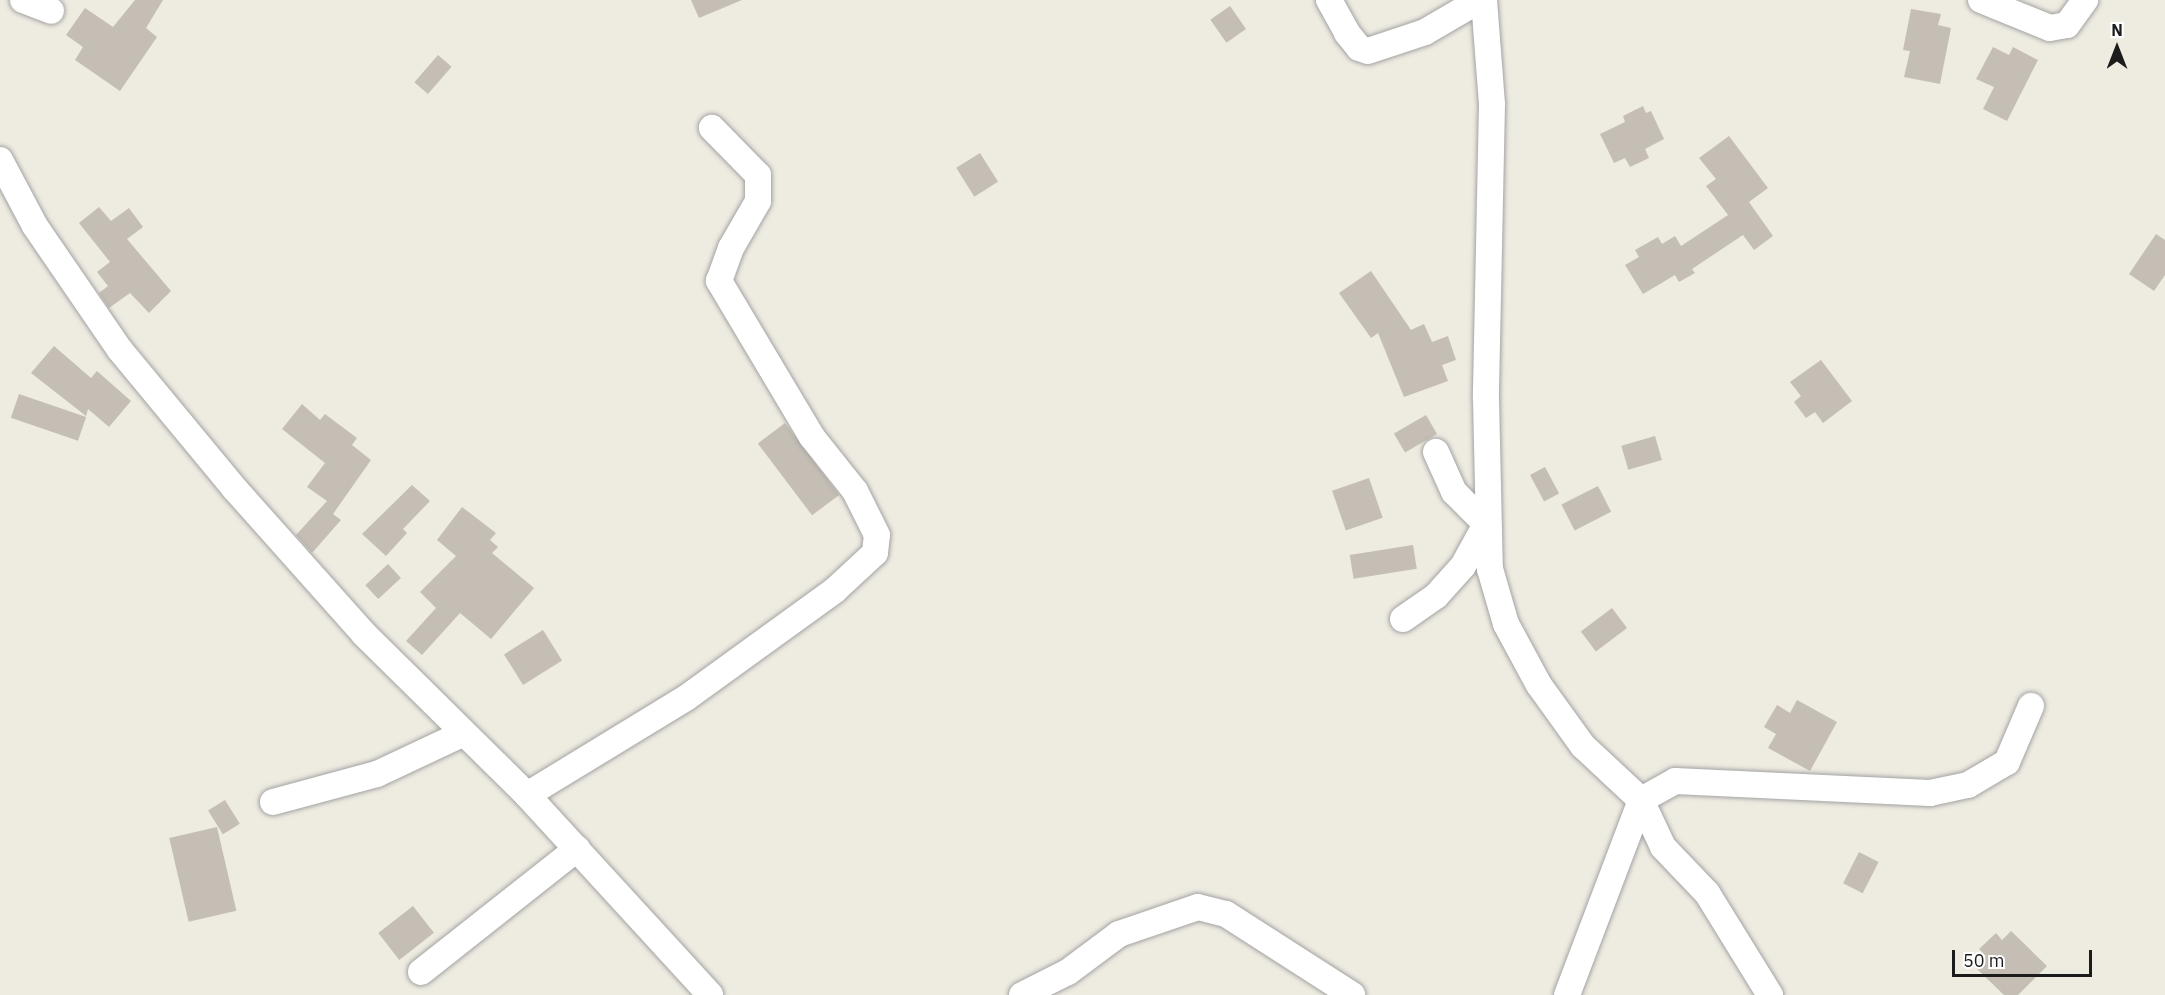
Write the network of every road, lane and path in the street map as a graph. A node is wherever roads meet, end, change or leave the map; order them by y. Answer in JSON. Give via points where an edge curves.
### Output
{"nodes":[{"id":1,"x":23,"y":0,"type":"edge"},
{"id":2,"x":1329,"y":0,"type":"edge"},
{"id":3,"x":1482,"y":0,"type":"edge"},
{"id":4,"x":1981,"y":0,"type":"edge"},
{"id":5,"x":2085,"y":0,"type":"edge"},
{"id":6,"x":51,"y":11,"type":"dead end"},
{"id":7,"x":712,"y":128,"type":"dead end"},
{"id":8,"x":0,"y":160,"type":"edge"},
{"id":9,"x":1436,"y":452,"type":"dead end"},
{"id":10,"x":1486,"y":524,"type":"junction"},
{"id":11,"x":1403,"y":619,"type":"dead end"},
{"id":12,"x":2031,"y":706,"type":"dead end"},
{"id":13,"x":462,"y":734,"type":"junction"},
{"id":14,"x":527,"y":795,"type":"junction"},
{"id":15,"x":1641,"y":800,"type":"junction"},
{"id":16,"x":273,"y":802,"type":"dead end"},
{"id":17,"x":577,"y":849,"type":"junction"},
{"id":18,"x":421,"y":972,"type":"dead end"},
{"id":19,"x":710,"y":995,"type":"edge"},
{"id":20,"x":1022,"y":995,"type":"edge"},
{"id":21,"x":1352,"y":995,"type":"edge"},
{"id":22,"x":1567,"y":995,"type":"edge"},
{"id":23,"x":1770,"y":995,"type":"edge"}],
"edges":[{"from":1,"to":6,"type":"street"},
{"from":2,"to":3,"type":"street","via":[[1347,33],[1359,48],[1368,51],[1425,32]]},
{"from":3,"to":10,"type":"street","via":[[1492,104]]},
{"from":4,"to":5,"type":"street","via":[[2050,28],[2067,25]]},
{"from":7,"to":14,"type":"street","via":[[758,175],[758,201],[731,248],[719,281],[812,437],[855,491],[878,535],[875,553],[835,590],[686,698]]},
{"from":8,"to":13,"type":"street","via":[[34,226],[120,350],[364,634]]},
{"from":9,"to":10,"type":"street","via":[[1454,492]]},
{"from":10,"to":11,"type":"street","via":[[1463,566],[1436,596]]},
{"from":10,"to":15,"type":"street","via":[[1490,570],[1506,624],[1539,685],[1583,746]]},
{"from":12,"to":15,"type":"street","via":[[2007,762],[1968,784],[1930,793],[1675,781]]},
{"from":13,"to":14,"type":"street"},
{"from":13,"to":16,"type":"street","via":[[377,774]]},
{"from":14,"to":17,"type":"street"},
{"from":15,"to":22,"type":"street"},
{"from":15,"to":23,"type":"street","via":[[1663,847],[1707,893]]},
{"from":17,"to":18,"type":"street"},
{"from":17,"to":19,"type":"street"},
{"from":20,"to":21,"type":"street","via":[[1068,972],[1119,934],[1198,907],[1226,914]]}]}
